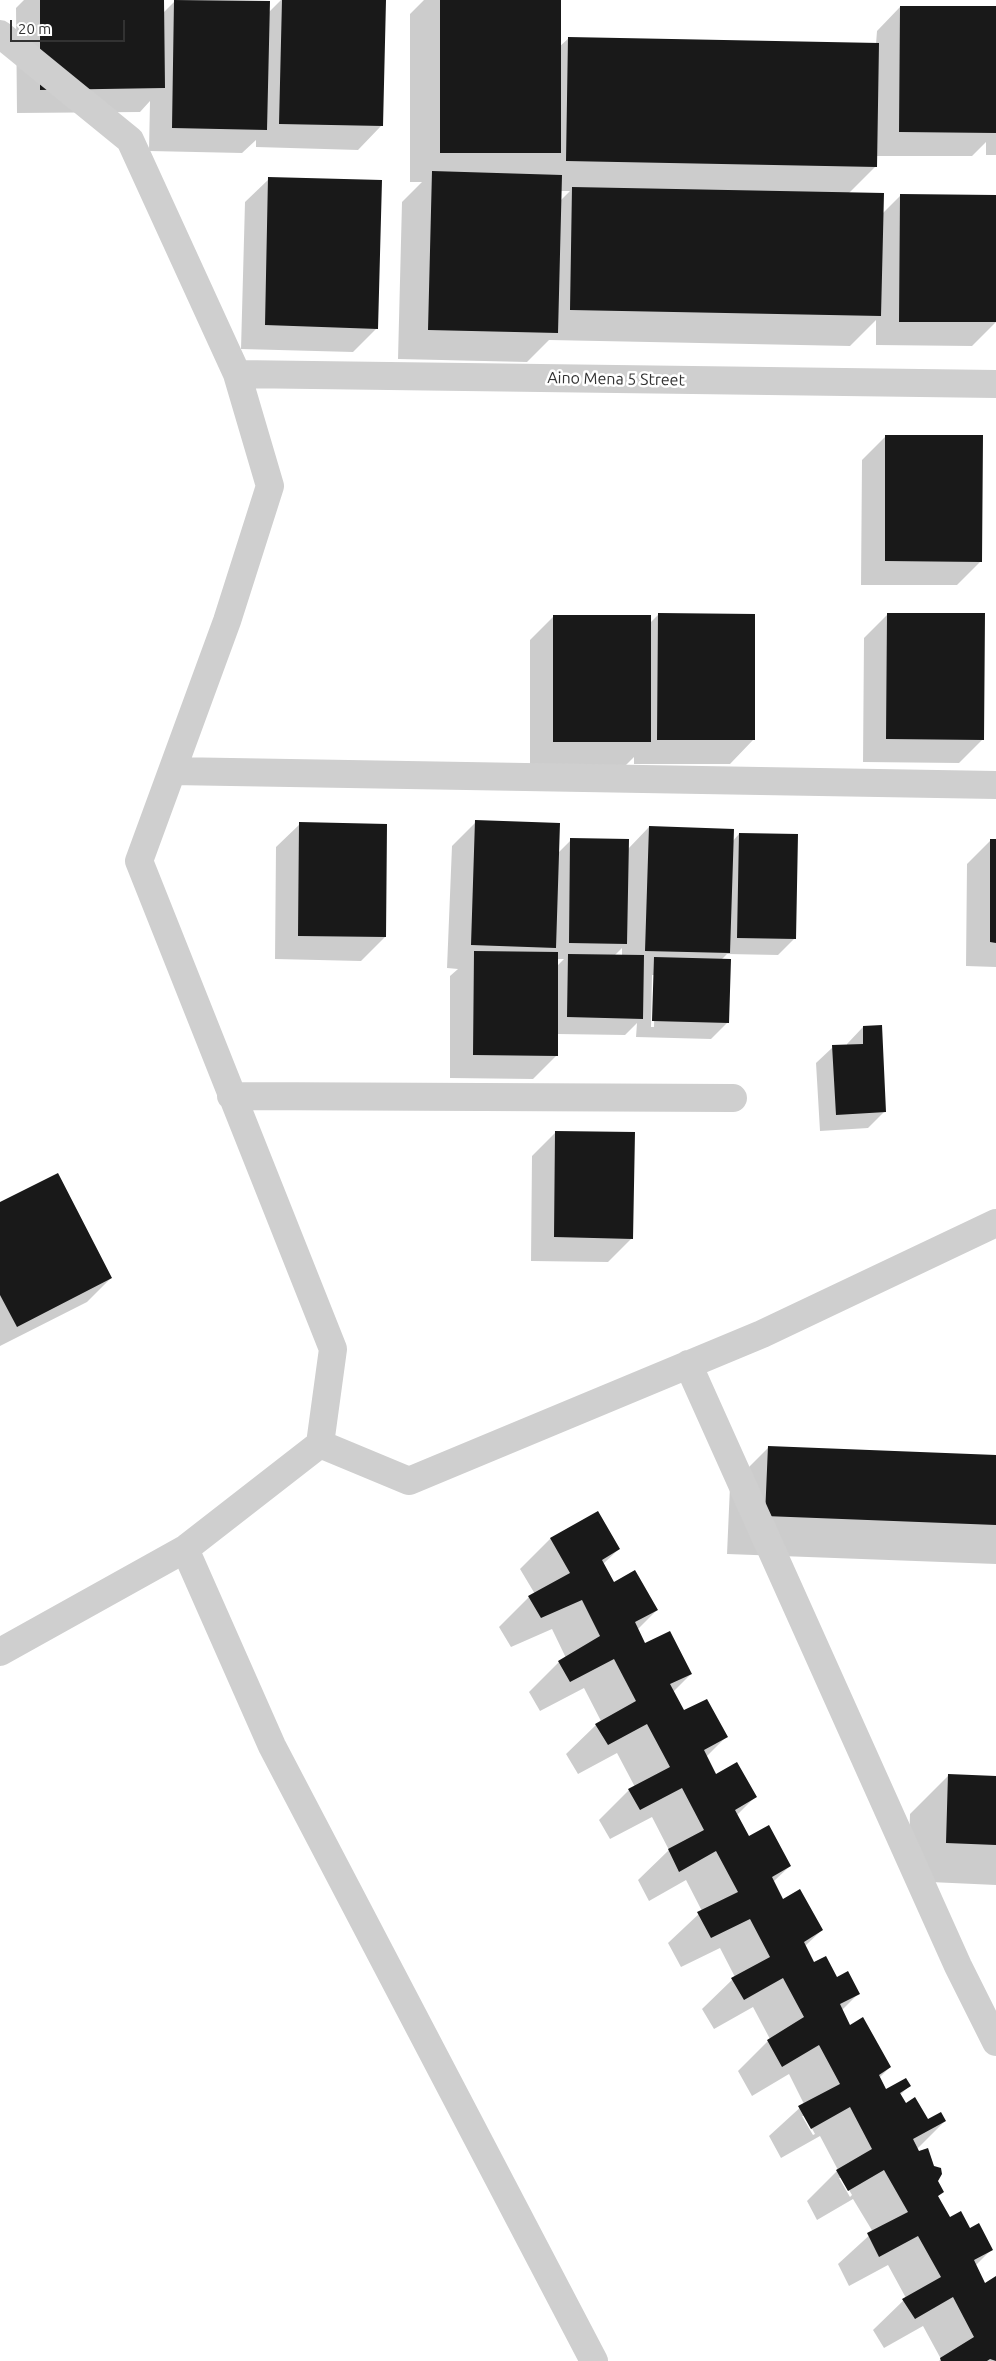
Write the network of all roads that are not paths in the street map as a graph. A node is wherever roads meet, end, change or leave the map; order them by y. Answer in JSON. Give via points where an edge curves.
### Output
{"nodes":[{"id":1,"x":0,"y":34,"type":"edge"},
{"id":2,"x":237,"y":374,"type":"junction"},
{"id":3,"x":996,"y":384,"type":"edge"},
{"id":4,"x":172,"y":771,"type":"junction"},
{"id":5,"x":996,"y":785,"type":"edge"},
{"id":6,"x":232,"y":1096,"type":"junction"},
{"id":7,"x":733,"y":1098,"type":"dead end"},
{"id":8,"x":996,"y":1223,"type":"edge"},
{"id":9,"x":688,"y":1364,"type":"junction"},
{"id":10,"x":320,"y":1444,"type":"junction"},
{"id":11,"x":185,"y":1549,"type":"junction"},
{"id":12,"x":0,"y":1652,"type":"edge"},
{"id":13,"x":996,"y":2042,"type":"edge"},
{"id":14,"x":594,"y":2361,"type":"edge"}],
"edges":[{"from":1,"to":2,"type":"street","via":[[130,140]]},
{"from":2,"to":3,"type":"street","name":"Aino Mena 5 Street"},
{"from":2,"to":4,"type":"street","via":[[270,486],[227,621]]},
{"from":4,"to":5,"type":"street"},
{"from":4,"to":6,"type":"street","via":[[138,861]]},
{"from":6,"to":7,"type":"street"},
{"from":6,"to":10,"type":"street","via":[[333,1349]]},
{"from":8,"to":9,"type":"street","via":[[762,1334]]},
{"from":9,"to":10,"type":"street","via":[[409,1481]]},
{"from":9,"to":13,"type":"street","via":[[958,1966]]},
{"from":10,"to":11,"type":"street"},
{"from":11,"to":12,"type":"street"},
{"from":11,"to":14,"type":"street","via":[[272,1746]]}]}
